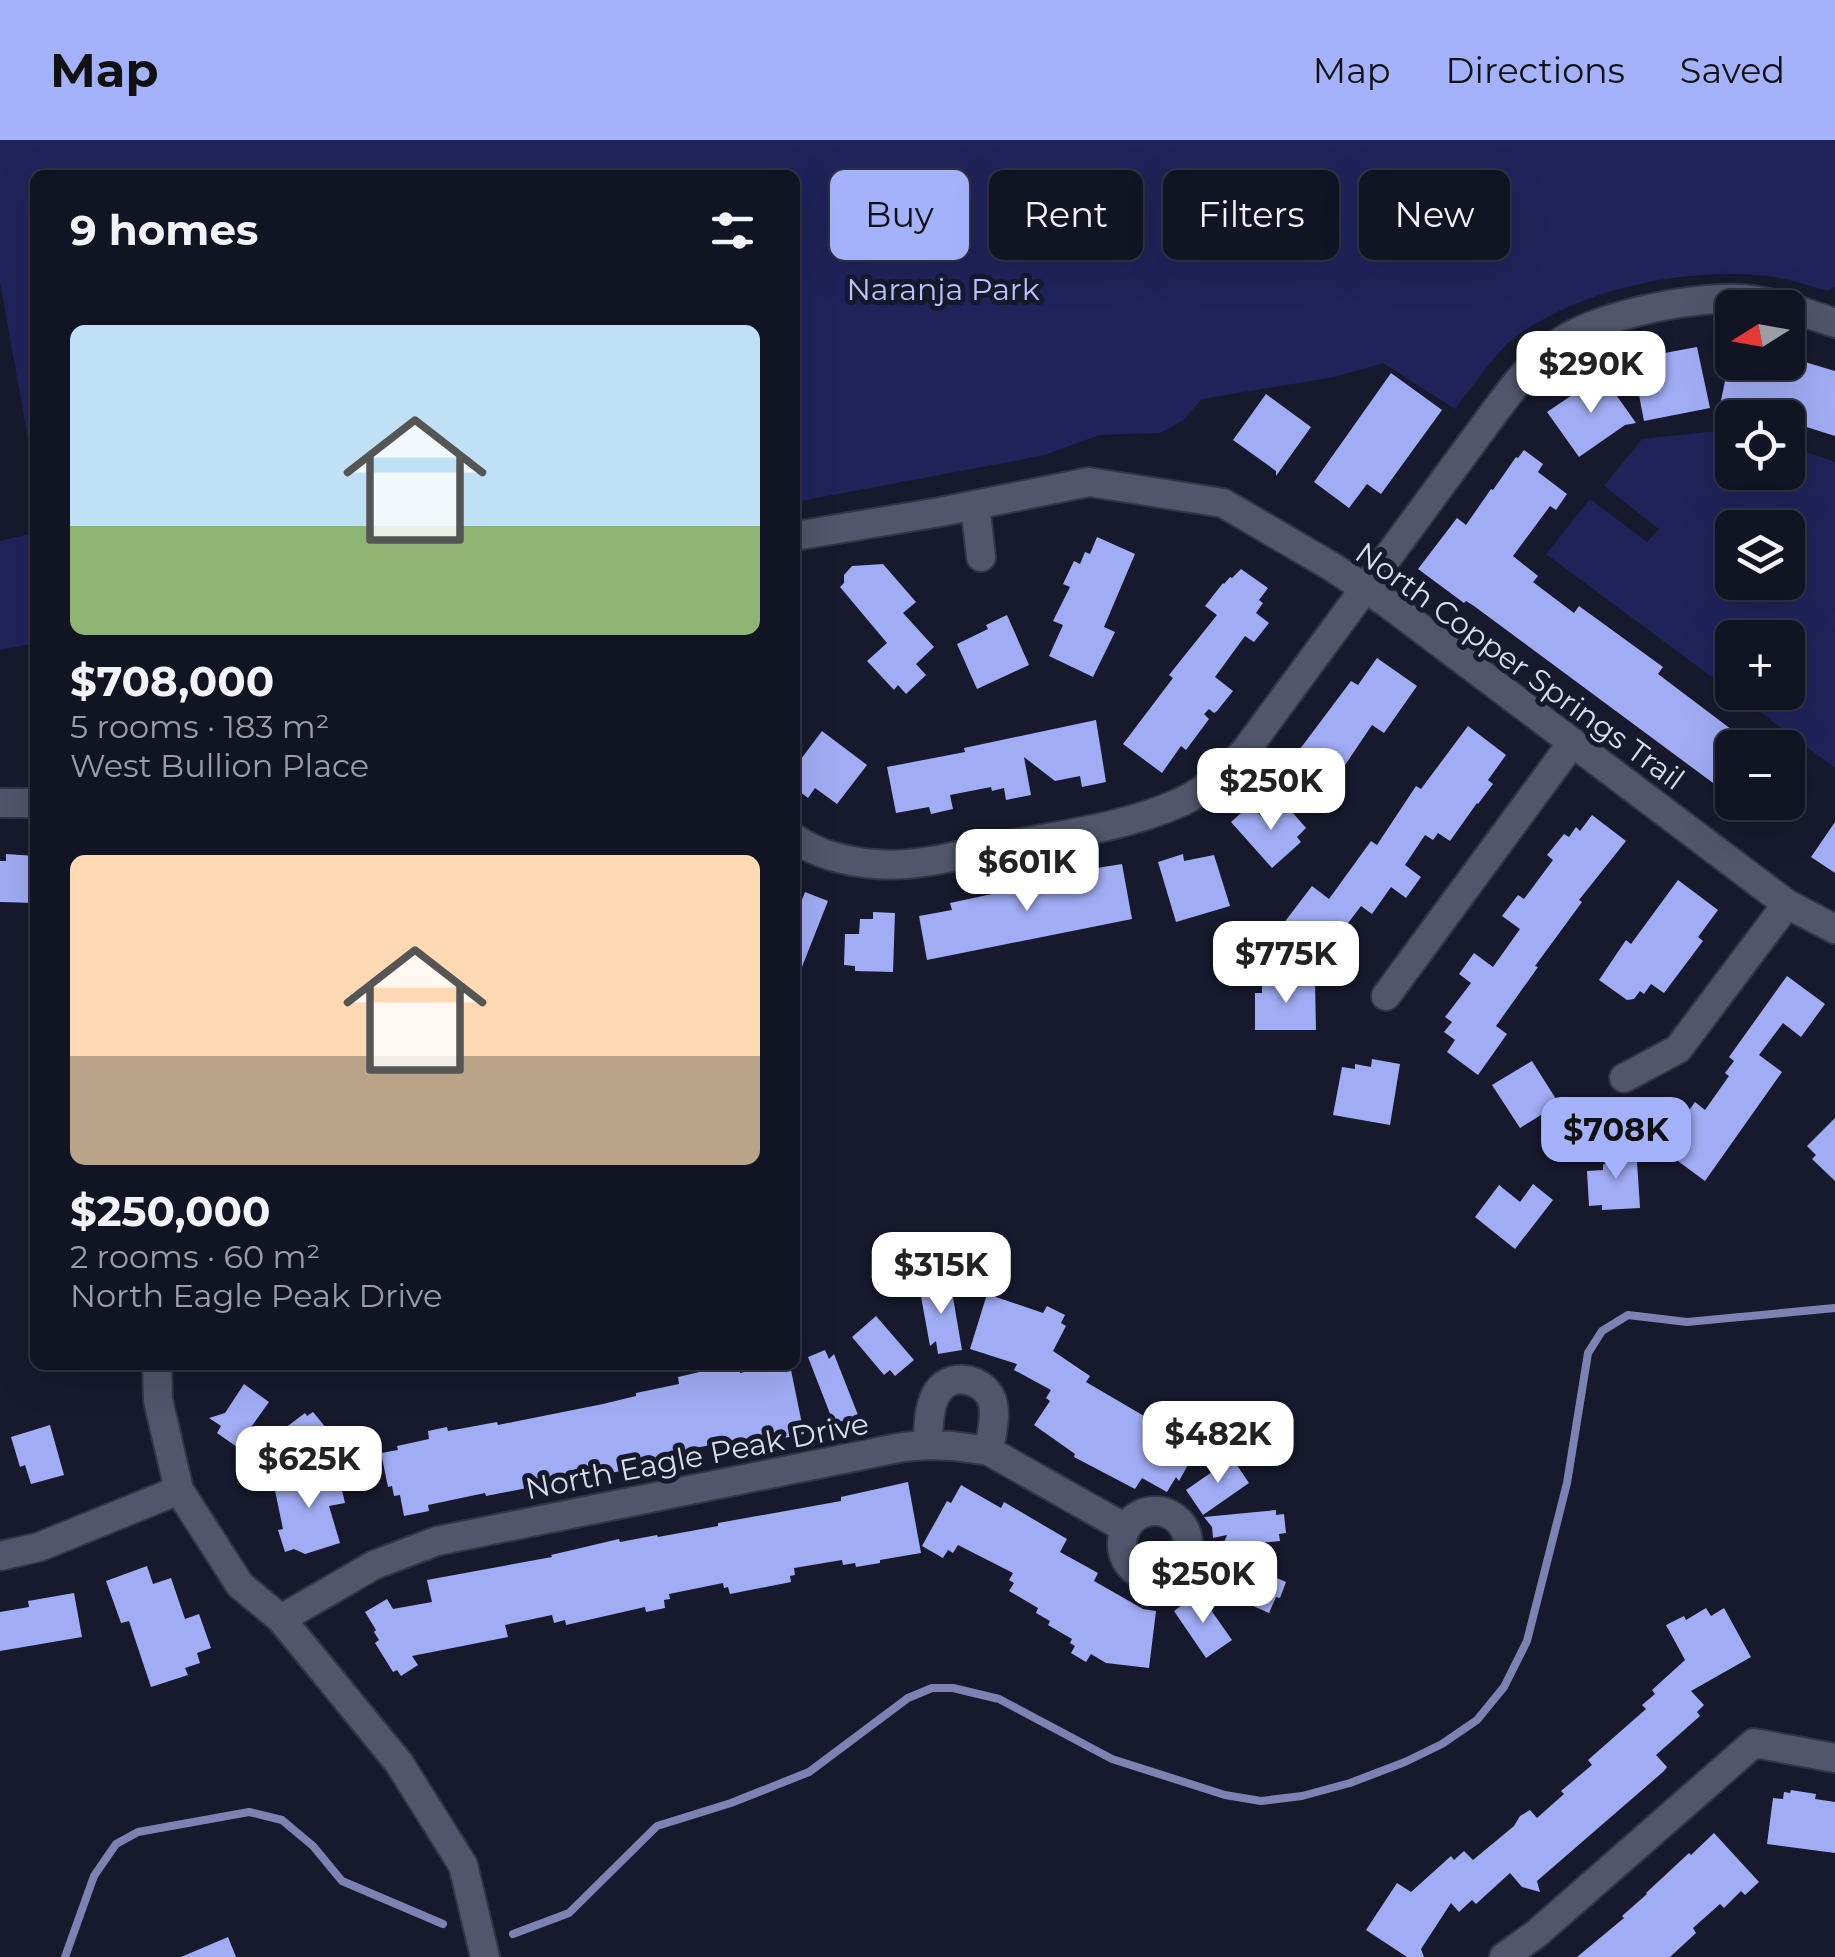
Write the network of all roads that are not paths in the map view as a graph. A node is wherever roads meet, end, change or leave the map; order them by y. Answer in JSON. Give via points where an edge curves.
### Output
{"nodes":[{"id":1,"x":1835,"y":323,"type":"edge"},
{"id":2,"x":975,"y":505,"type":"junction"},
{"id":3,"x":800,"y":535,"type":"edge"},
{"id":4,"x":981,"y":557,"type":"dead end"},
{"id":5,"x":1364,"y":588,"type":"junction"},
{"id":6,"x":1572,"y":743,"type":"junction"},
{"id":7,"x":30,"y":802,"type":"edge"},
{"id":8,"x":0,"y":804,"type":"edge"},
{"id":9,"x":800,"y":842,"type":"edge"},
{"id":10,"x":1787,"y":904,"type":"junction"},
{"id":11,"x":1835,"y":930,"type":"edge"},
{"id":12,"x":1386,"y":996,"type":"dead end"},
{"id":13,"x":1624,"y":1078,"type":"dead end"},
{"id":14,"x":156,"y":1370,"type":"edge"},
{"id":15,"x":928,"y":1445,"type":"junction"},
{"id":16,"x":989,"y":1451,"type":"junction"},
{"id":17,"x":179,"y":1490,"type":"junction"},
{"id":18,"x":1125,"y":1528,"type":"dead end"},
{"id":19,"x":0,"y":1556,"type":"edge"},
{"id":20,"x":280,"y":1618,"type":"junction"},
{"id":21,"x":1835,"y":1758,"type":"edge"},
{"id":22,"x":485,"y":1957,"type":"edge"},
{"id":23,"x":1504,"y":1957,"type":"edge"}],
"edges":[{"from":1,"to":5,"type":"street","via":[[1782,305],[1720,299],[1620,316],[1556,344],[1526,370]]},
{"from":2,"to":3,"type":"street","name":"North Copper Springs Trail"},
{"from":2,"to":4,"type":"street"},
{"from":2,"to":5,"type":"street","name":"North Copper Springs Trail","via":[[1089,482],[1223,503]]},
{"from":5,"to":6,"type":"street","name":"North Copper Springs Trail"},
{"from":5,"to":9,"type":"street","via":[[1230,769],[1184,801],[1108,826],[914,864],[839,858]]},
{"from":6,"to":10,"type":"street","name":"North Copper Springs Trail"},
{"from":6,"to":12,"type":"street"},
{"from":7,"to":8,"type":"street"},
{"from":10,"to":11,"type":"street","name":"North Copper Springs Trail"},
{"from":10,"to":13,"type":"street","via":[[1678,1049]]},
{"from":14,"to":17,"type":"street"},
{"from":15,"to":16,"type":"street","name":"North Eagle Peak Drive"},
{"from":15,"to":16,"type":"street","via":[[940,1388],[969,1380],[987,1389],[992,1400]]},
{"from":15,"to":20,"type":"street","name":"North Eagle Peak Drive","via":[[437,1541],[374,1565]]},
{"from":16,"to":18,"type":"street","name":"North Eagle Peak Drive"},
{"from":17,"to":19,"type":"street","via":[[39,1547]]},
{"from":17,"to":20,"type":"street","via":[[240,1585]]},
{"from":20,"to":22,"type":"street","via":[[399,1762],[463,1865]]},
{"from":21,"to":23,"type":"street","via":[[1754,1744]]}]}
